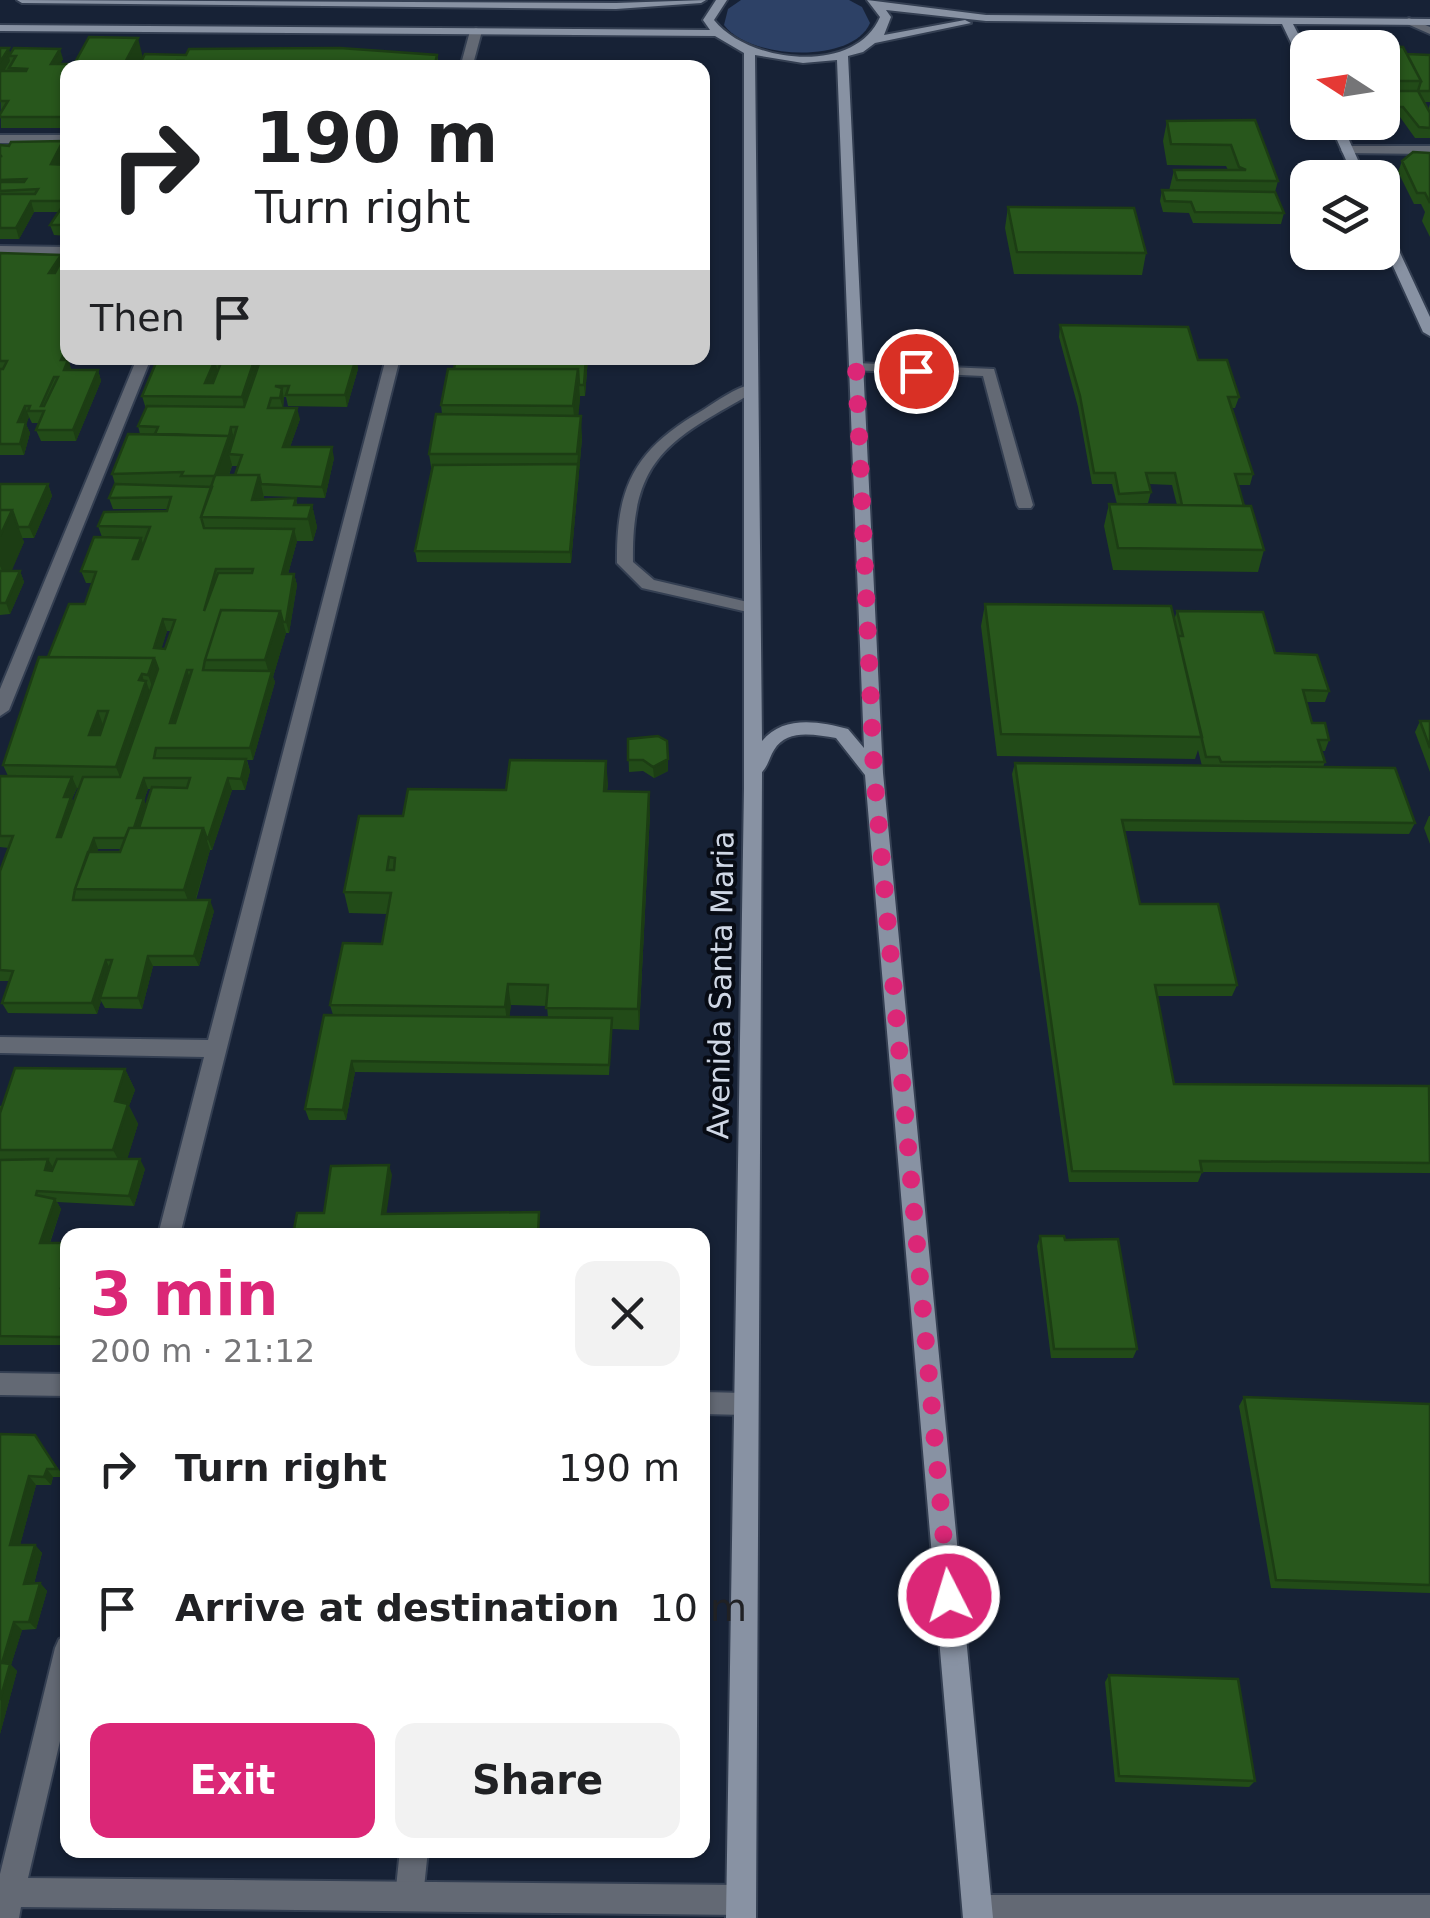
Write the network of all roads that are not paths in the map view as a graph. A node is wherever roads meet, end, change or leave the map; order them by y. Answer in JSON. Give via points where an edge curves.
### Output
{"nodes":[{"id":1,"x":22,"y":0,"type":"edge"},
{"id":2,"x":700,"y":0,"type":"edge"},
{"id":3,"x":722,"y":0,"type":"edge"},
{"id":4,"x":875,"y":3,"type":"edge"},
{"id":5,"x":986,"y":18,"type":"junction"},
{"id":6,"x":1286,"y":21,"type":"junction"},
{"id":7,"x":1409,"y":22,"type":"junction"},
{"id":8,"x":1430,"y":22,"type":"edge"},
{"id":9,"x":0,"y":28,"type":"edge"},
{"id":10,"x":1290,"y":30,"type":"edge"},
{"id":11,"x":476,"y":31,"type":"junction"},
{"id":12,"x":1430,"y":31,"type":"edge"},
{"id":13,"x":714,"y":33,"type":"junction"},
{"id":14,"x":876,"y":40,"type":"junction"},
{"id":15,"x":749,"y":52,"type":"junction"},
{"id":16,"x":842,"y":54,"type":"junction"},
{"id":17,"x":468,"y":60,"type":"edge"},
{"id":18,"x":0,"y":139,"type":"edge"},
{"id":19,"x":60,"y":139,"type":"edge"},
{"id":20,"x":1343,"y":140,"type":"edge"},
{"id":21,"x":1348,"y":150,"type":"junction"},
{"id":22,"x":1430,"y":150,"type":"edge"},
{"id":23,"x":1352,"y":160,"type":"edge"},
{"id":24,"x":0,"y":250,"type":"edge"},
{"id":25,"x":60,"y":250,"type":"edge"},
{"id":26,"x":1400,"y":266,"type":"edge"},
{"id":27,"x":1430,"y":332,"type":"edge"},
{"id":28,"x":141,"y":365,"type":"edge"},
{"id":29,"x":390,"y":365,"type":"edge"},
{"id":30,"x":856,"y":367,"type":"junction"},
{"id":31,"x":751,"y":388,"type":"junction"},
{"id":32,"x":1025,"y":505,"type":"dead end"},
{"id":33,"x":752,"y":608,"type":"junction"},
{"id":34,"x":0,"y":710,"type":"edge"},
{"id":35,"x":874,"y":773,"type":"junction"},
{"id":36,"x":753,"y":788,"type":"junction"},
{"id":37,"x":0,"y":1045,"type":"edge"},
{"id":38,"x":219,"y":1049,"type":"junction"},
{"id":39,"x":171,"y":1228,"type":"edge"},
{"id":40,"x":0,"y":1384,"type":"edge"},
{"id":41,"x":60,"y":1385,"type":"edge"},
{"id":42,"x":710,"y":1403,"type":"edge"},
{"id":43,"x":746,"y":1404,"type":"junction"},
{"id":44,"x":60,"y":1680,"type":"edge"},
{"id":45,"x":413,"y":1858,"type":"edge"},
{"id":46,"x":409,"y":1898,"type":"junction"},
{"id":47,"x":5,"y":1901,"type":"edge"},
{"id":48,"x":741,"y":1909,"type":"edge"},
{"id":49,"x":1430,"y":1910,"type":"edge"},
{"id":50,"x":978,"y":1914,"type":"edge"},
{"id":51,"x":1216,"y":1914,"type":"edge"}],
"edges":[{"from":1,"to":2,"type":"main road","via":[[616,6]]},
{"from":3,"to":13,"type":"main road","via":[[708,20]]},
{"from":4,"to":5,"type":"main road"},
{"from":4,"to":14,"type":"main road","via":[[886,17]]},
{"from":5,"to":6,"type":"main road"},
{"from":5,"to":14,"type":"main road"},
{"from":6,"to":7,"type":"main road"},
{"from":6,"to":10,"type":"main road"},
{"from":7,"to":8,"type":"main road"},
{"from":7,"to":12,"type":"street"},
{"from":9,"to":11,"type":"main road"},
{"from":11,"to":13,"type":"main road"},
{"from":11,"to":17,"type":"street"},
{"from":13,"to":15,"type":"main road"},
{"from":14,"to":16,"type":"main road"},
{"from":15,"to":16,"type":"main road","via":[[795,59]]},
{"from":15,"to":31,"type":"main road","name":"Avenida Santa Maria"},
{"from":16,"to":30,"type":"main road"},
{"from":18,"to":19,"type":"street"},
{"from":20,"to":21,"type":"main road"},
{"from":21,"to":22,"type":"street"},
{"from":21,"to":23,"type":"main road"},
{"from":24,"to":25,"type":"street"},
{"from":26,"to":27,"type":"main road"},
{"from":28,"to":34,"type":"street"},
{"from":29,"to":38,"type":"street"},
{"from":30,"to":32,"type":"street","via":[[989,372]]},
{"from":30,"to":35,"type":"main road"},
{"from":31,"to":33,"type":"main road","name":"Avenida Santa Maria"},
{"from":31,"to":33,"type":"street","via":[[667,436],[646,460],[622,527],[626,563],[648,584]]},
{"from":33,"to":36,"type":"main road","name":"Avenida Santa Maria"},
{"from":35,"to":36,"type":"main road","via":[[842,733],[804,729],[764,744]]},
{"from":35,"to":50,"type":"main road"},
{"from":36,"to":43,"type":"main road","name":"Avenida Santa Maria"},
{"from":37,"to":38,"type":"street"},
{"from":38,"to":39,"type":"street"},
{"from":40,"to":41,"type":"street"},
{"from":42,"to":43,"type":"street"},
{"from":43,"to":48,"type":"main road","name":"Avenida Santa Maria"},
{"from":44,"to":47,"type":"street"},
{"from":45,"to":46,"type":"street"},
{"from":46,"to":47,"type":"street"},
{"from":46,"to":48,"type":"street"},
{"from":49,"to":51,"type":"street"},
{"from":50,"to":51,"type":"street"}]}
